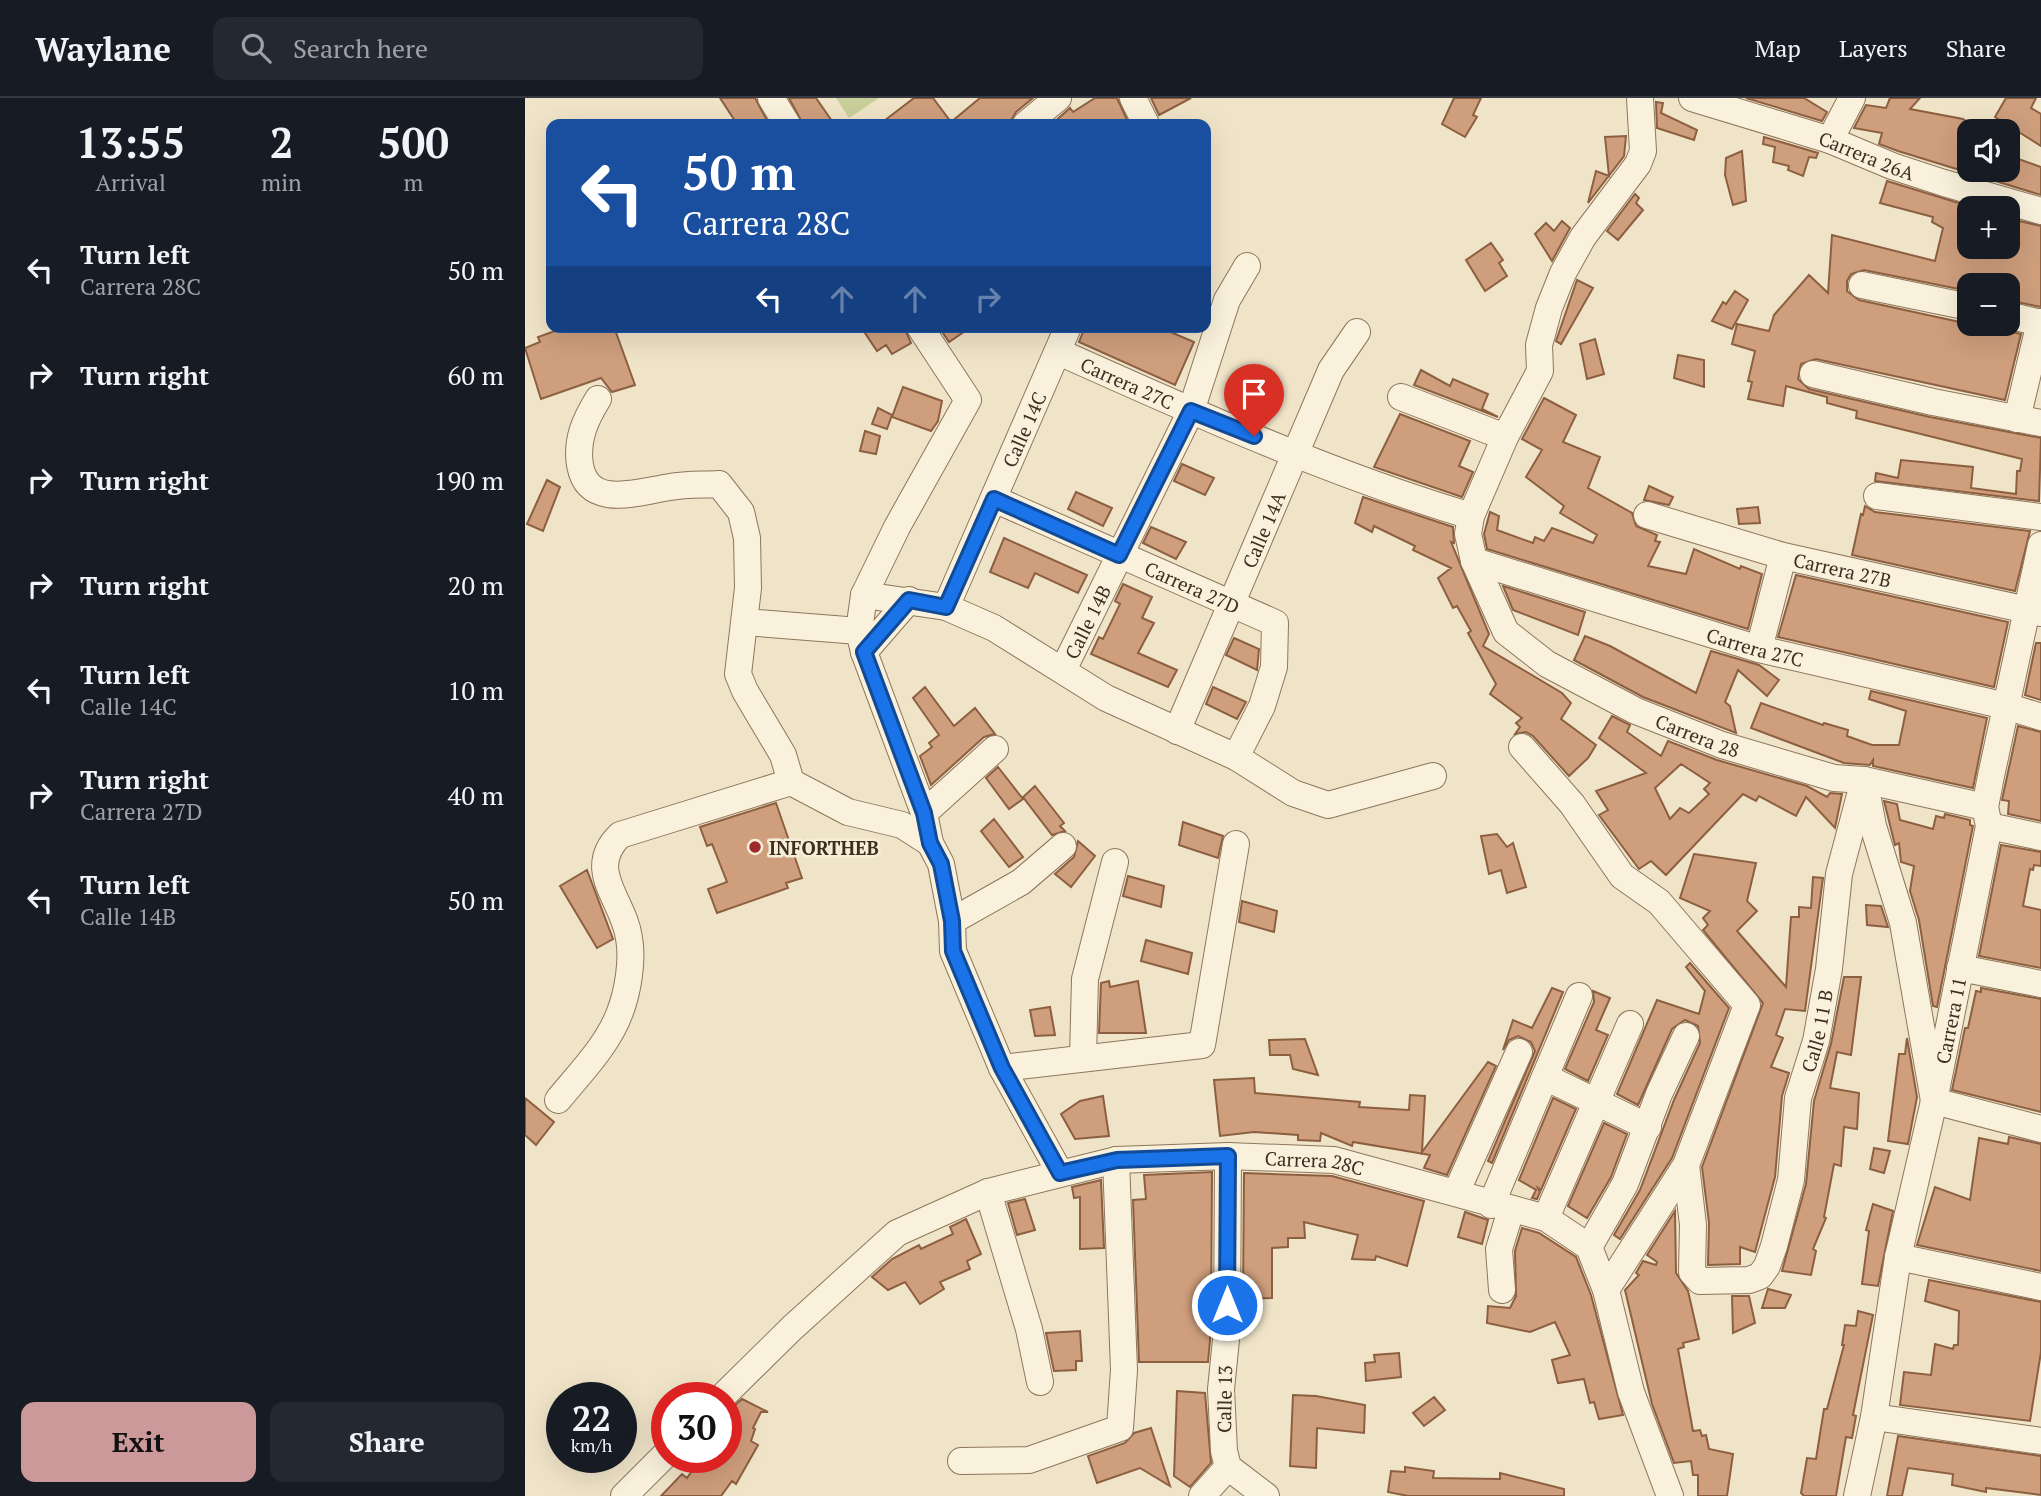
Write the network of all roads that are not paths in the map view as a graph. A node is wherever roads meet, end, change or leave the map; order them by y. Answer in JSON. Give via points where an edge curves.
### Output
{"nodes":[{"id":1,"x":771,"y":98,"type":"edge"},
{"id":2,"x":1133,"y":98,"type":"edge"},
{"id":3,"x":1640,"y":98,"type":"edge"},
{"id":4,"x":1692,"y":98,"type":"edge"},
{"id":5,"x":1852,"y":98,"type":"edge"},
{"id":6,"x":1729,"y":103,"type":"edge"},
{"id":7,"x":784,"y":119,"type":"edge"},
{"id":8,"x":1144,"y":119,"type":"edge"},
{"id":9,"x":1830,"y":140,"type":"junction"},
{"id":10,"x":2041,"y":211,"type":"edge"},
{"id":11,"x":1247,"y":266,"type":"dead end"},
{"id":12,"x":1861,"y":285,"type":"dead end"},
{"id":13,"x":1957,"y":305,"type":"edge"},
{"id":14,"x":2020,"y":319,"type":"edge"},
{"id":15,"x":2040,"y":323,"type":"edge"},
{"id":16,"x":1357,"y":332,"type":"dead end"},
{"id":17,"x":924,"y":333,"type":"edge"},
{"id":18,"x":1063,"y":340,"type":"edge"},
{"id":19,"x":1814,"y":374,"type":"dead end"},
{"id":20,"x":1401,"y":397,"type":"dead end"},
{"id":21,"x":597,"y":399,"type":"dead end"},
{"id":22,"x":1191,"y":411,"type":"junction"},
{"id":23,"x":2029,"y":421,"type":"edge"},
{"id":24,"x":1505,"y":437,"type":"junction"},
{"id":25,"x":1296,"y":452,"type":"junction"},
{"id":26,"x":1877,"y":496,"type":"dead end"},
{"id":27,"x":994,"y":499,"type":"junction"},
{"id":28,"x":1647,"y":515,"type":"dead end"},
{"id":29,"x":1471,"y":516,"type":"junction"},
{"id":30,"x":2041,"y":517,"type":"edge"},
{"id":31,"x":2041,"y":545,"type":"edge"},
{"id":32,"x":1119,"y":555,"type":"junction"},
{"id":33,"x":1783,"y":556,"type":"junction"},
{"id":34,"x":1474,"y":561,"type":"junction"},
{"id":35,"x":864,"y":595,"type":"junction"},
{"id":36,"x":909,"y":600,"type":"junction"},
{"id":37,"x":1231,"y":603,"type":"junction"},
{"id":38,"x":946,"y":607,"type":"junction"},
{"id":39,"x":2035,"y":612,"type":"edge"},
{"id":40,"x":745,"y":622,"type":"junction"},
{"id":41,"x":861,"y":641,"type":"junction"},
{"id":42,"x":1759,"y":649,"type":"junction"},
{"id":43,"x":1063,"y":670,"type":"junction"},
{"id":44,"x":2006,"y":706,"type":"junction"},
{"id":45,"x":2041,"y":717,"type":"edge"},
{"id":46,"x":1177,"y":731,"type":"junction"},
{"id":47,"x":1522,"y":747,"type":"dead end"},
{"id":48,"x":995,"y":749,"type":"dead end"},
{"id":49,"x":1236,"y":757,"type":"junction"},
{"id":50,"x":1433,"y":776,"type":"dead end"},
{"id":51,"x":1864,"y":780,"type":"junction"},
{"id":52,"x":791,"y":782,"type":"junction"},
{"id":53,"x":924,"y":813,"type":"junction"},
{"id":54,"x":1987,"y":817,"type":"junction"},
{"id":55,"x":2041,"y":837,"type":"edge"},
{"id":56,"x":930,"y":843,"type":"junction"},
{"id":57,"x":1236,"y":844,"type":"dead end"},
{"id":58,"x":1063,"y":846,"type":"dead end"},
{"id":59,"x":1115,"y":862,"type":"dead end"},
{"id":60,"x":952,"y":921,"type":"junction"},
{"id":61,"x":1960,"y":968,"type":"junction"},
{"id":62,"x":2041,"y":984,"type":"edge"},
{"id":63,"x":1579,"y":996,"type":"dead end"},
{"id":64,"x":1630,"y":1024,"type":"dead end"},
{"id":65,"x":1686,"y":1036,"type":"dead end"},
{"id":66,"x":1519,"y":1052,"type":"dead end"},
{"id":67,"x":1083,"y":1057,"type":"junction"},
{"id":68,"x":1002,"y":1068,"type":"junction"},
{"id":69,"x":1545,"y":1077,"type":"junction"},
{"id":70,"x":558,"y":1100,"type":"dead end"},
{"id":71,"x":1934,"y":1101,"type":"junction"},
{"id":72,"x":1597,"y":1102,"type":"junction"},
{"id":73,"x":1648,"y":1127,"type":"junction"},
{"id":74,"x":2041,"y":1129,"type":"edge"},
{"id":75,"x":1228,"y":1156,"type":"junction"},
{"id":76,"x":1117,"y":1160,"type":"junction"},
{"id":77,"x":1686,"y":1165,"type":"junction"},
{"id":78,"x":1060,"y":1173,"type":"junction"},
{"id":79,"x":988,"y":1192,"type":"junction"},
{"id":80,"x":1456,"y":1193,"type":"junction"},
{"id":81,"x":1501,"y":1207,"type":"junction"},
{"id":82,"x":1546,"y":1218,"type":"junction"},
{"id":83,"x":1589,"y":1247,"type":"junction"},
{"id":84,"x":1898,"y":1257,"type":"junction"},
{"id":85,"x":2041,"y":1287,"type":"edge"},
{"id":86,"x":1502,"y":1290,"type":"dead end"},
{"id":87,"x":1606,"y":1290,"type":"junction"},
{"id":88,"x":737,"y":1382,"type":"edge"},
{"id":89,"x":1040,"y":1382,"type":"dead end"},
{"id":90,"x":1874,"y":1418,"type":"junction"},
{"id":91,"x":2041,"y":1441,"type":"edge"},
{"id":92,"x":961,"y":1461,"type":"dead end"},
{"id":93,"x":1228,"y":1467,"type":"junction"},
{"id":94,"x":651,"y":1469,"type":"edge"},
{"id":95,"x":624,"y":1496,"type":"edge"},
{"id":96,"x":1202,"y":1496,"type":"edge"},
{"id":97,"x":1266,"y":1496,"type":"edge"},
{"id":98,"x":1670,"y":1496,"type":"edge"},
{"id":99,"x":1857,"y":1496,"type":"edge"}],
"edges":[{"from":1,"to":7,"type":"street"},
{"from":2,"to":8,"type":"street"},
{"from":3,"to":24,"type":"street","via":[[1643,151],[1638,164],[1583,237],[1563,273],[1539,345],[1540,371]]},
{"from":4,"to":6,"type":"street","name":"Carrera 26A"},
{"from":5,"to":9,"type":"street"},
{"from":6,"to":9,"type":"street","name":"Carrera 26A"},
{"from":9,"to":10,"type":"street","name":"Carrera 26A","via":[[1892,166]]},
{"from":11,"to":22,"type":"street","name":"Calle 14B","via":[[1227,300]]},
{"from":12,"to":13,"type":"street"},
{"from":14,"to":15,"type":"street"},
{"from":15,"to":23,"type":"street"},
{"from":16,"to":25,"type":"street","name":"Calle 14A","via":[[1331,370]]},
{"from":17,"to":35,"type":"street","via":[[968,400]]},
{"from":18,"to":22,"type":"street","name":"Carrera 27C"},
{"from":18,"to":27,"type":"street","name":"Calle 14C"},
{"from":19,"to":23,"type":"street"},
{"from":20,"to":24,"type":"street"},
{"from":21,"to":40,"type":"street","via":[[577,449],[588,486],[599,493],[628,495],[673,486],[719,484],[741,512],[747,538]]},
{"from":22,"to":25,"type":"street","name":"Carrera 27C"},
{"from":22,"to":32,"type":"street","name":"Calle 14B"},
{"from":24,"to":29,"type":"street"},
{"from":25,"to":29,"type":"street","name":"Carrera 27C"},
{"from":25,"to":37,"type":"street","name":"Calle 14A"},
{"from":26,"to":30,"type":"street"},
{"from":27,"to":32,"type":"street","name":"Carrera 27D"},
{"from":27,"to":38,"type":"street","name":"Calle 14C"},
{"from":28,"to":33,"type":"street","name":"Carrera 27B"},
{"from":29,"to":34,"type":"street","name":"Carrera 28","via":[[1468,534]]},
{"from":31,"to":39,"type":"street","name":"Carrera 11"},
{"from":32,"to":37,"type":"street","name":"Carrera 27D"},
{"from":32,"to":43,"type":"street","name":"Calle 14B"},
{"from":33,"to":39,"type":"street","name":"Carrera 27B"},
{"from":33,"to":42,"type":"street"},
{"from":34,"to":42,"type":"street","name":"Carrera 27C"},
{"from":34,"to":51,"type":"street","name":"Carrera 28","via":[[1506,632],[1547,664],[1636,711],[1722,745],[1834,778]]},
{"from":35,"to":36,"type":"street"},
{"from":35,"to":41,"type":"street"},
{"from":36,"to":38,"type":"street"},
{"from":36,"to":41,"type":"street"},
{"from":37,"to":46,"type":"street","name":"Calle 14A"},
{"from":37,"to":49,"type":"street","name":"Carrera 27D","via":[[1275,623],[1274,667],[1262,706]]},
{"from":38,"to":43,"type":"street","via":[[994,628]]},
{"from":39,"to":44,"type":"street","name":"Carrera 11"},
{"from":40,"to":41,"type":"street"},
{"from":40,"to":52,"type":"street","via":[[739,674],[783,755]]},
{"from":41,"to":53,"type":"street"},
{"from":42,"to":44,"type":"street","name":"Carrera 27C"},
{"from":43,"to":46,"type":"street","via":[[1106,698]]},
{"from":44,"to":45,"type":"street","name":"Carrera 27C"},
{"from":44,"to":54,"type":"street","name":"Carrera 11"},
{"from":46,"to":49,"type":"street"},
{"from":47,"to":77,"type":"street","via":[[1572,804],[1622,876],[1659,902],[1747,1005]]},
{"from":48,"to":53,"type":"street"},
{"from":49,"to":50,"type":"street","via":[[1293,793],[1328,804]]},
{"from":51,"to":54,"type":"street","name":"Carrera 28"},
{"from":51,"to":71,"type":"street","via":[[1903,923]]},
{"from":51,"to":77,"type":"street","name":"Calle 11 B","via":[[1839,874],[1816,1041],[1798,1098],[1791,1180],[1774,1246],[1760,1276],[1749,1280],[1695,1278]]},
{"from":52,"to":56,"type":"street","via":[[848,812],[902,825]]},
{"from":52,"to":70,"type":"street","via":[[705,811],[658,821],[620,835],[610,845],[604,872],[629,937],[631,961],[623,999],[607,1039]]},
{"from":53,"to":56,"type":"street"},
{"from":54,"to":55,"type":"street","name":"Carrera 28"},
{"from":54,"to":61,"type":"street","name":"Carrera 11"},
{"from":56,"to":60,"type":"street","via":[[941,864]]},
{"from":57,"to":67,"type":"street","via":[[1202,1045]]},
{"from":58,"to":60,"type":"street","via":[[1021,882]]},
{"from":59,"to":67,"type":"street","via":[[1084,979]]},
{"from":60,"to":68,"type":"street","via":[[953,951]]},
{"from":61,"to":62,"type":"street"},
{"from":61,"to":71,"type":"street","name":"Carrera 11"},
{"from":63,"to":69,"type":"street"},
{"from":64,"to":72,"type":"street"},
{"from":65,"to":73,"type":"street"},
{"from":66,"to":80,"type":"street"},
{"from":67,"to":68,"type":"street"},
{"from":68,"to":78,"type":"street"},
{"from":69,"to":72,"type":"street"},
{"from":69,"to":81,"type":"street"},
{"from":71,"to":74,"type":"street"},
{"from":71,"to":84,"type":"street","name":"Carrera 11"},
{"from":72,"to":73,"type":"street"},
{"from":72,"to":82,"type":"street"},
{"from":73,"to":83,"type":"street","via":[[1625,1184]]},
{"from":75,"to":76,"type":"street","name":"Carrera 28C"},
{"from":75,"to":80,"type":"street","name":"Carrera 28C","via":[[1334,1160]]},
{"from":75,"to":93,"type":"street","name":"Calle 13","via":[[1227,1330],[1221,1390]]},
{"from":76,"to":78,"type":"street","name":"Carrera 28C"},
{"from":76,"to":92,"type":"street","via":[[1124,1370],[1120,1428],[1029,1460]]},
{"from":77,"to":87,"type":"street"},
{"from":78,"to":79,"type":"street","name":"Carrera 28C"},
{"from":79,"to":88,"type":"street","name":"Carrera 28C","via":[[897,1233]]},
{"from":79,"to":89,"type":"street"},
{"from":80,"to":81,"type":"street","name":"Carrera 28C"},
{"from":81,"to":82,"type":"street","name":"Carrera 28C"},
{"from":81,"to":86,"type":"street"},
{"from":82,"to":83,"type":"street","name":"Carrera 28C"},
{"from":83,"to":87,"type":"street"},
{"from":84,"to":85,"type":"street"},
{"from":84,"to":90,"type":"street","name":"Carrera 11"},
{"from":87,"to":98,"type":"street","via":[[1631,1392]]},
{"from":90,"to":91,"type":"street"},
{"from":90,"to":99,"type":"street","name":"Carrera 11"},
{"from":93,"to":96,"type":"street"},
{"from":93,"to":97,"type":"street"},
{"from":94,"to":95,"type":"street"}]}
